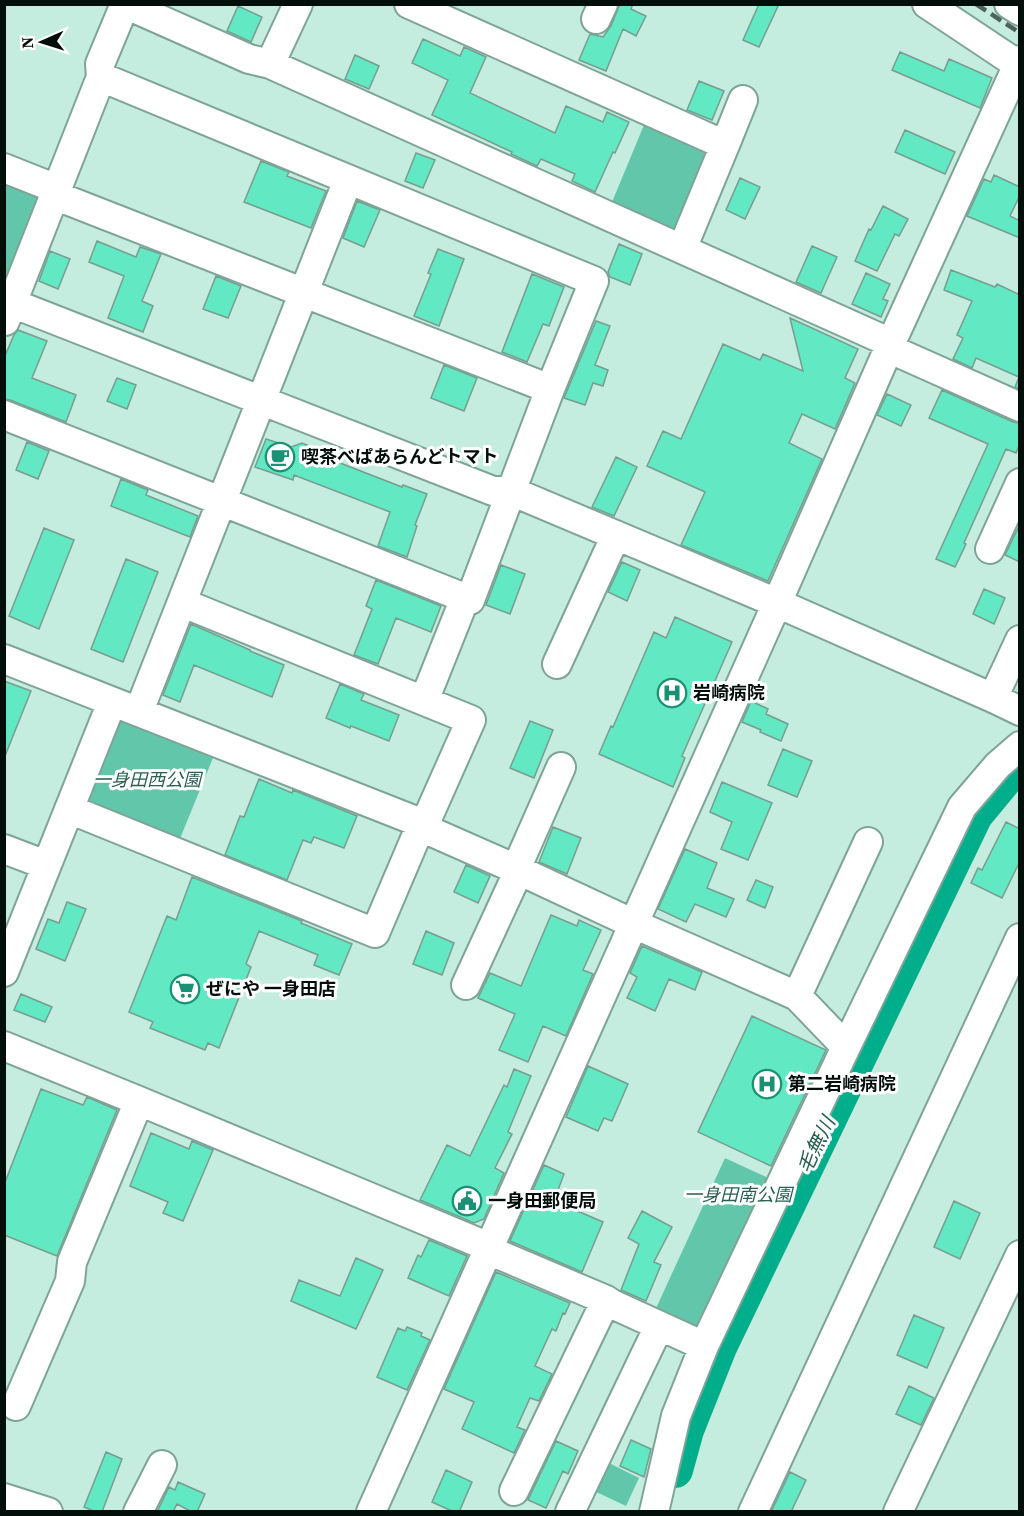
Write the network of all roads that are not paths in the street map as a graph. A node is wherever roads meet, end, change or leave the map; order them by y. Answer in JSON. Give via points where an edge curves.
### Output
{"nodes":[{"id":1,"x":125,"y":4,"type":"edge"},
{"id":2,"x":298,"y":4,"type":"edge"},
{"id":3,"x":409,"y":4,"type":"edge"},
{"id":4,"x":927,"y":4,"type":"edge"},
{"id":5,"x":1009,"y":4,"type":"edge"},
{"id":6,"x":1020,"y":11,"type":"edge"},
{"id":7,"x":161,"y":12,"type":"edge"},
{"id":8,"x":1018,"y":62,"type":"edge"},
{"id":9,"x":270,"y":64,"type":"junction"},
{"id":10,"x":101,"y":77,"type":"junction"},
{"id":11,"x":743,"y":100,"type":"dead end"},
{"id":12,"x":725,"y":145,"type":"junction"},
{"id":13,"x":4,"y":168,"type":"edge"},
{"id":14,"x":348,"y":180,"type":"junction"},
{"id":15,"x":55,"y":192,"type":"junction"},
{"id":16,"x":682,"y":249,"type":"junction"},
{"id":17,"x":304,"y":293,"type":"junction"},
{"id":18,"x":7,"y":308,"type":"edge"},
{"id":19,"x":890,"y":346,"type":"junction"},
{"id":20,"x":550,"y":390,"type":"junction"},
{"id":21,"x":261,"y":401,"type":"junction"},
{"id":22,"x":1020,"y":407,"type":"edge"},
{"id":23,"x":4,"y":416,"type":"edge"},
{"id":24,"x":1020,"y":483,"type":"edge"},
{"id":25,"x":511,"y":491,"type":"junction"},
{"id":26,"x":222,"y":501,"type":"junction"},
{"id":27,"x":616,"y":535,"type":"junction"},
{"id":28,"x":990,"y":549,"type":"dead end"},
{"id":29,"x":465,"y":598,"type":"junction"},
{"id":30,"x":183,"y":603,"type":"junction"},
{"id":31,"x":777,"y":603,"type":"junction"},
{"id":32,"x":1020,"y":640,"type":"edge"},
{"id":33,"x":4,"y":659,"type":"edge"},
{"id":34,"x":557,"y":664,"type":"dead end"},
{"id":35,"x":993,"y":698,"type":"junction"},
{"id":36,"x":424,"y":701,"type":"junction"},
{"id":37,"x":112,"y":702,"type":"junction"},
{"id":38,"x":139,"y":711,"type":"junction"},
{"id":39,"x":1020,"y":711,"type":"edge"},
{"id":40,"x":1020,"y":746,"type":"edge"},
{"id":41,"x":561,"y":767,"type":"dead end"},
{"id":42,"x":69,"y":809,"type":"junction"},
{"id":43,"x":423,"y":828,"type":"junction"},
{"id":44,"x":868,"y":842,"type":"dead end"},
{"id":45,"x":4,"y":849,"type":"edge"},
{"id":46,"x":46,"y":865,"type":"junction"},
{"id":47,"x":518,"y":870,"type":"junction"},
{"id":48,"x":634,"y":924,"type":"junction"},
{"id":49,"x":1020,"y":938,"type":"edge"},
{"id":50,"x":4,"y":972,"type":"edge"},
{"id":51,"x":466,"y":985,"type":"dead end"},
{"id":52,"x":797,"y":996,"type":"junction"},
{"id":53,"x":4,"y":1046,"type":"edge"},
{"id":54,"x":846,"y":1047,"type":"junction"},
{"id":55,"x":139,"y":1101,"type":"junction"},
{"id":56,"x":488,"y":1248,"type":"junction"},
{"id":57,"x":1020,"y":1255,"type":"edge"},
{"id":58,"x":1013,"y":1286,"type":"edge"},
{"id":59,"x":606,"y":1300,"type":"junction"},
{"id":60,"x":658,"y":1326,"type":"junction"},
{"id":61,"x":704,"y":1346,"type":"junction"},
{"id":62,"x":16,"y":1406,"type":"dead end"},
{"id":63,"x":162,"y":1464,"type":"dead end"},
{"id":64,"x":514,"y":1491,"type":"dead end"},
{"id":65,"x":4,"y":1498,"type":"edge"},
{"id":66,"x":48,"y":1512,"type":"edge"},
{"id":67,"x":138,"y":1512,"type":"edge"},
{"id":68,"x":371,"y":1512,"type":"edge"},
{"id":69,"x":570,"y":1512,"type":"edge"},
{"id":70,"x":654,"y":1512,"type":"edge"},
{"id":71,"x":753,"y":1512,"type":"edge"},
{"id":72,"x":898,"y":1512,"type":"edge"}],
"edges":[{"from":1,"to":7,"type":"street"},
{"from":1,"to":10,"type":"street","via":[[100,64]]},
{"from":2,"to":9,"type":"street"},
{"from":3,"to":12,"type":"street"},
{"from":4,"to":8,"type":"street"},
{"from":5,"to":6,"type":"street"},
{"from":7,"to":9,"type":"street","via":[[249,59]]},
{"from":8,"to":19,"type":"street"},
{"from":9,"to":16,"type":"street"},
{"from":10,"to":14,"type":"street"},
{"from":10,"to":15,"type":"street"},
{"from":11,"to":12,"type":"street"},
{"from":12,"to":16,"type":"street"},
{"from":13,"to":15,"type":"street"},
{"from":14,"to":17,"type":"street"},
{"from":14,"to":20,"type":"street","via":[[594,281]]},
{"from":15,"to":17,"type":"street"},
{"from":15,"to":18,"type":"street"},
{"from":16,"to":19,"type":"street"},
{"from":17,"to":20,"type":"street"},
{"from":17,"to":21,"type":"street"},
{"from":18,"to":21,"type":"street"},
{"from":19,"to":22,"type":"street"},
{"from":19,"to":31,"type":"street"},
{"from":20,"to":25,"type":"street"},
{"from":21,"to":25,"type":"street","via":[[493,491]]},
{"from":21,"to":26,"type":"street"},
{"from":23,"to":26,"type":"street"},
{"from":24,"to":28,"type":"street"},
{"from":25,"to":27,"type":"street"},
{"from":25,"to":29,"type":"street","via":[[470,600]]},
{"from":26,"to":29,"type":"street"},
{"from":26,"to":30,"type":"street"},
{"from":27,"to":31,"type":"street"},
{"from":27,"to":34,"type":"street"},
{"from":29,"to":36,"type":"street"},
{"from":30,"to":36,"type":"street"},
{"from":30,"to":38,"type":"street"},
{"from":31,"to":35,"type":"street"},
{"from":31,"to":48,"type":"street"},
{"from":32,"to":35,"type":"street"},
{"from":33,"to":37,"type":"street"},
{"from":35,"to":39,"type":"street"},
{"from":36,"to":43,"type":"street","via":[[471,720]]},
{"from":37,"to":38,"type":"street"},
{"from":37,"to":42,"type":"street"},
{"from":38,"to":43,"type":"street","via":[[411,819]]},
{"from":40,"to":54,"type":"street","via":[[962,807]]},
{"from":41,"to":47,"type":"street"},
{"from":42,"to":43,"type":"street","via":[[375,933]]},
{"from":42,"to":46,"type":"street"},
{"from":43,"to":47,"type":"street"},
{"from":44,"to":52,"type":"street"},
{"from":45,"to":46,"type":"street"},
{"from":46,"to":50,"type":"street"},
{"from":47,"to":48,"type":"street"},
{"from":47,"to":51,"type":"street"},
{"from":48,"to":52,"type":"street"},
{"from":48,"to":56,"type":"street"},
{"from":49,"to":71,"type":"street"},
{"from":52,"to":54,"type":"street"},
{"from":53,"to":55,"type":"street"},
{"from":54,"to":61,"type":"street"},
{"from":55,"to":56,"type":"street"},
{"from":55,"to":62,"type":"street","via":[[72,1262],[70,1281]]},
{"from":56,"to":59,"type":"street"},
{"from":56,"to":68,"type":"street"},
{"from":57,"to":58,"type":"street"},
{"from":58,"to":72,"type":"street"},
{"from":59,"to":60,"type":"street"},
{"from":59,"to":64,"type":"street"},
{"from":60,"to":61,"type":"street"},
{"from":60,"to":69,"type":"street"},
{"from":61,"to":70,"type":"street","via":[[676,1416]]},
{"from":63,"to":67,"type":"street"},
{"from":65,"to":66,"type":"street"}]}
